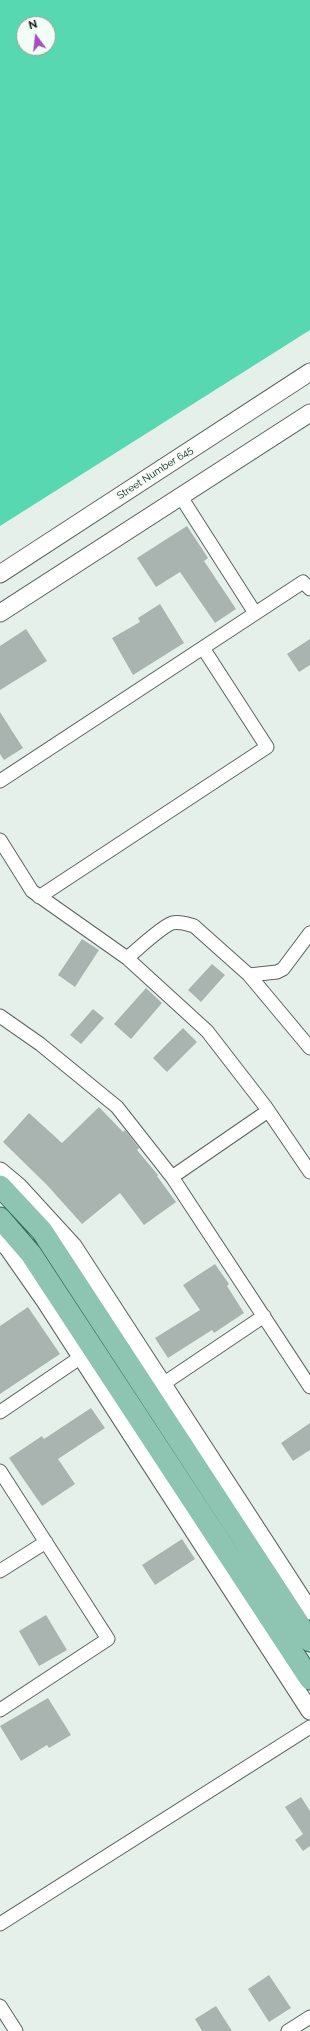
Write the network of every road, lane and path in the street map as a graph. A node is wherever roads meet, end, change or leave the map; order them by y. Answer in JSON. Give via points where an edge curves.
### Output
{"nodes":[{"id":1,"x":310,"y":372,"type":"edge"},
{"id":2,"x":310,"y":413,"type":"edge"},
{"id":3,"x":181,"y":497,"type":"junction"},
{"id":4,"x":0,"y":574,"type":"edge"},
{"id":5,"x":310,"y":589,"type":"edge"},
{"id":6,"x":0,"y":613,"type":"edge"},
{"id":7,"x":255,"y":614,"type":"junction"},
{"id":8,"x":203,"y":648,"type":"junction"},
{"id":9,"x":0,"y":781,"type":"edge"},
{"id":10,"x":0,"y":840,"type":"edge"},
{"id":11,"x":39,"y":897,"type":"junction"},
{"id":12,"x":310,"y":933,"type":"edge"},
{"id":13,"x":127,"y":958,"type":"junction"},
{"id":14,"x":249,"y":975,"type":"junction"},
{"id":15,"x":0,"y":1016,"type":"edge"},
{"id":16,"x":310,"y":1048,"type":"edge"},
{"id":17,"x":268,"y":1112,"type":"junction"},
{"id":18,"x":0,"y":1171,"type":"edge"},
{"id":19,"x":310,"y":1172,"type":"edge"},
{"id":20,"x":172,"y":1177,"type":"junction"},
{"id":21,"x":0,"y":1186,"type":"edge"},
{"id":22,"x":0,"y":1218,"type":"edge"},
{"id":23,"x":0,"y":1240,"type":"edge"},
{"id":24,"x":264,"y":1316,"type":"junction"},
{"id":25,"x":81,"y":1358,"type":"junction"},
{"id":26,"x":306,"y":1371,"type":"edge"},
{"id":27,"x":163,"y":1384,"type":"junction"},
{"id":28,"x":310,"y":1387,"type":"edge"},
{"id":29,"x":0,"y":1412,"type":"edge"},
{"id":30,"x":0,"y":1471,"type":"edge"},
{"id":31,"x":46,"y":1542,"type":"junction"},
{"id":32,"x":0,"y":1571,"type":"edge"},
{"id":33,"x":310,"y":1611,"type":"edge"},
{"id":34,"x":310,"y":1642,"type":"edge"},
{"id":35,"x":310,"y":1679,"type":"edge"},
{"id":36,"x":0,"y":1710,"type":"edge"},
{"id":37,"x":310,"y":1711,"type":"edge"},
{"id":38,"x":310,"y":1727,"type":"edge"},
{"id":39,"x":0,"y":1924,"type":"edge"},
{"id":40,"x":0,"y":2006,"type":"edge"},
{"id":41,"x":310,"y":2017,"type":"edge"},
{"id":42,"x":16,"y":2031,"type":"edge"},
{"id":43,"x":288,"y":2031,"type":"edge"}],
"edges":[{"from":1,"to":4,"type":"street","name":"Street Number 645"},
{"from":2,"to":3,"type":"street"},
{"from":3,"to":6,"type":"street"},
{"from":3,"to":7,"type":"street"},
{"from":5,"to":7,"type":"street","via":[[303,582]]},
{"from":7,"to":8,"type":"street"},
{"from":8,"to":9,"type":"street"},
{"from":8,"to":11,"type":"street","via":[[267,747]]},
{"from":10,"to":11,"type":"street","via":[[32,892]]},
{"from":11,"to":13,"type":"street"},
{"from":12,"to":14,"type":"street","via":[[283,969]]},
{"from":13,"to":14,"type":"street","via":[[164,928],[173,923],[184,923],[194,926]]},
{"from":13,"to":17,"type":"street","via":[[207,1031]]},
{"from":14,"to":16,"type":"street"},
{"from":15,"to":20,"type":"street","via":[[40,1044],[117,1107]]},
{"from":17,"to":19,"type":"street"},
{"from":17,"to":20,"type":"street"},
{"from":18,"to":27,"type":"street","via":[[18,1186],[73,1246]]},
{"from":20,"to":24,"type":"street"},
{"from":21,"to":34,"type":"main road","via":[[42,1231]]},
{"from":22,"to":35,"type":"main road","via":[[31,1254]]},
{"from":23,"to":25,"type":"street","via":[[45,1301]]},
{"from":24,"to":26,"type":"street"},
{"from":24,"to":27,"type":"street"},
{"from":25,"to":29,"type":"street"},
{"from":25,"to":37,"type":"street"},
{"from":26,"to":28,"type":"street"},
{"from":27,"to":33,"type":"street"},
{"from":30,"to":31,"type":"street"},
{"from":31,"to":32,"type":"street"},
{"from":31,"to":36,"type":"street","via":[[108,1639]]},
{"from":38,"to":39,"type":"street"},
{"from":40,"to":42,"type":"street"},
{"from":41,"to":43,"type":"street"}]}
